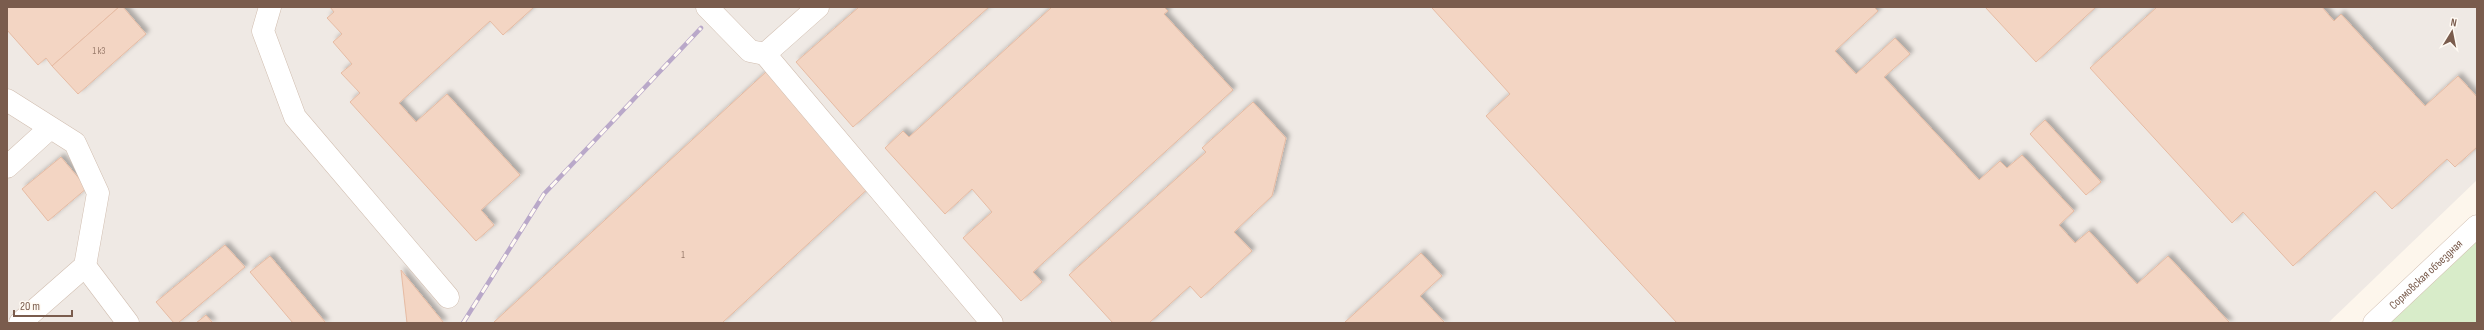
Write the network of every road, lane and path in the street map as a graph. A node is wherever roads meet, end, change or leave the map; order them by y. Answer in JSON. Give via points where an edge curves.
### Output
{"nodes":[{"id":1,"x":270,"y":7,"type":"edge"},
{"id":2,"x":707,"y":7,"type":"edge"},
{"id":3,"x":818,"y":7,"type":"edge"},
{"id":4,"x":765,"y":54,"type":"junction"},
{"id":5,"x":7,"y":100,"type":"edge"},
{"id":6,"x":50,"y":128,"type":"junction"},
{"id":7,"x":7,"y":167,"type":"edge"},
{"id":8,"x":2477,"y":226,"type":"edge"},
{"id":9,"x":85,"y":266,"type":"junction"},
{"id":10,"x":448,"y":297,"type":"dead end"},
{"id":11,"x":20,"y":323,"type":"edge"},
{"id":12,"x":128,"y":323,"type":"edge"},
{"id":13,"x":992,"y":323,"type":"edge"},
{"id":14,"x":2374,"y":323,"type":"edge"}],
"edges":[{"from":1,"to":10,"type":"street","via":[[263,31],[295,117]]},
{"from":2,"to":4,"type":"street","via":[[750,51]]},
{"from":3,"to":4,"type":"street"},
{"from":4,"to":13,"type":"street"},
{"from":5,"to":6,"type":"street"},
{"from":6,"to":7,"type":"street"},
{"from":6,"to":9,"type":"street","via":[[75,143],[98,193]]},
{"from":8,"to":14,"type":"street","name":"Сормовская объездная"},
{"from":9,"to":11,"type":"street"},
{"from":9,"to":12,"type":"street"}]}
